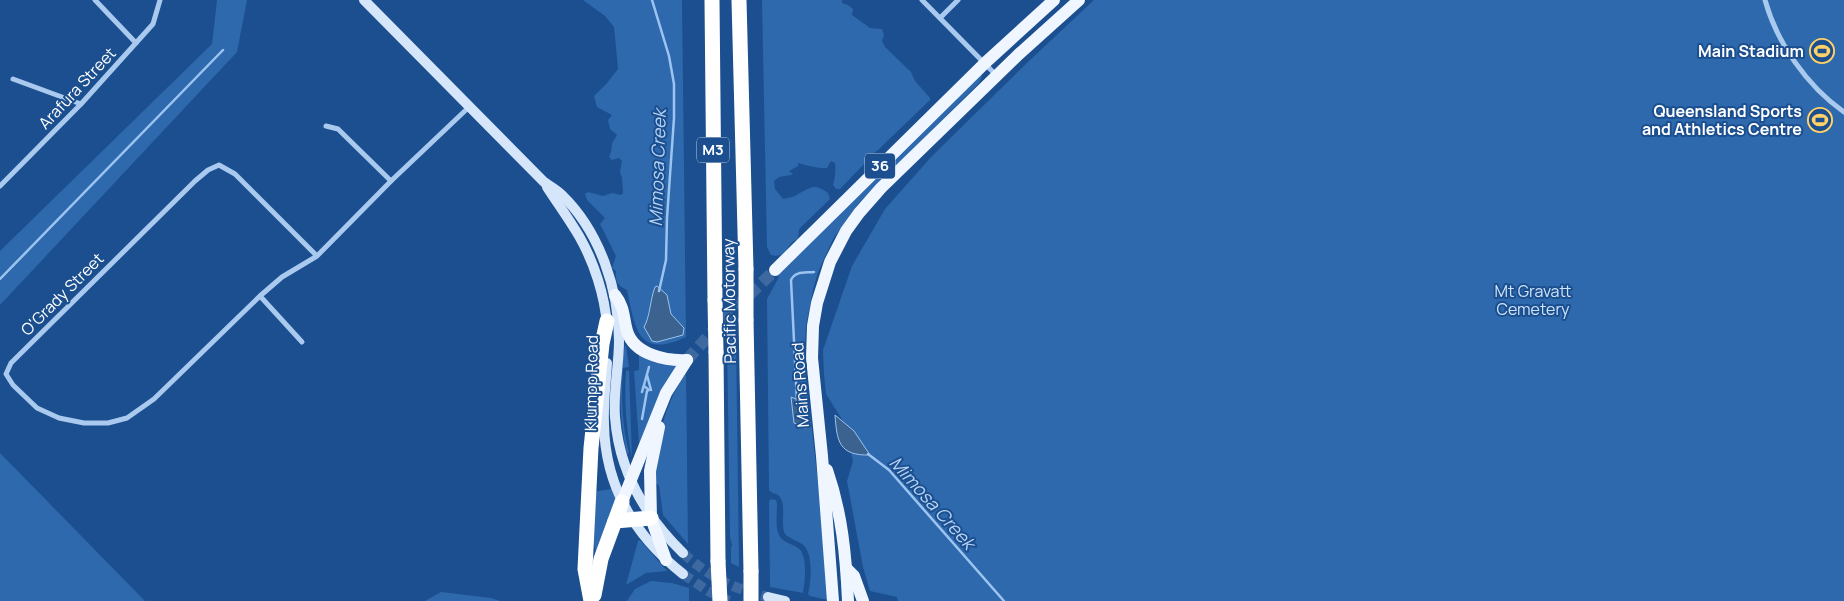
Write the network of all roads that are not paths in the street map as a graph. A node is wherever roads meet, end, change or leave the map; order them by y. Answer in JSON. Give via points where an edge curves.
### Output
{"nodes":[{"id":1,"x":96,"y":0,"type":"edge"},
{"id":2,"x":160,"y":0,"type":"edge"},
{"id":3,"x":364,"y":0,"type":"edge"},
{"id":4,"x":712,"y":0,"type":"edge"},
{"id":5,"x":739,"y":0,"type":"edge"},
{"id":6,"x":922,"y":0,"type":"edge"},
{"id":7,"x":958,"y":0,"type":"edge"},
{"id":8,"x":1054,"y":0,"type":"edge"},
{"id":9,"x":1078,"y":0,"type":"edge"},
{"id":10,"x":1765,"y":0,"type":"edge"},
{"id":11,"x":940,"y":18,"type":"junction"},
{"id":12,"x":136,"y":43,"type":"junction"},
{"id":13,"x":984,"y":63,"type":"junction"},
{"id":14,"x":997,"y":76,"type":"junction"},
{"id":15,"x":13,"y":79,"type":"dead end"},
{"id":16,"x":81,"y":104,"type":"junction"},
{"id":17,"x":470,"y":107,"type":"junction"},
{"id":18,"x":1844,"y":112,"type":"edge"},
{"id":19,"x":326,"y":126,"type":"dead end"},
{"id":20,"x":391,"y":181,"type":"junction"},
{"id":21,"x":544,"y":182,"type":"junction"},
{"id":22,"x":0,"y":186,"type":"edge"},
{"id":23,"x":317,"y":256,"type":"junction"},
{"id":24,"x":775,"y":270,"type":"tunnel mouth"},
{"id":25,"x":615,"y":295,"type":"junction"},
{"id":26,"x":260,"y":296,"type":"junction"},
{"id":27,"x":607,"y":321,"type":"junction"},
{"id":28,"x":302,"y":342,"type":"dead end"},
{"id":29,"x":658,"y":410,"type":"junction"},
{"id":30,"x":822,"y":456,"type":"junction"},
{"id":31,"x":630,"y":479,"type":"junction"},
{"id":32,"x":622,"y":502,"type":"junction"},
{"id":33,"x":651,"y":518,"type":"junction"},
{"id":34,"x":632,"y":520,"type":"junction"},
{"id":35,"x":615,"y":521,"type":"junction"},
{"id":36,"x":683,"y":553,"type":"tunnel mouth"},
{"id":37,"x":666,"y":560,"type":"junction"},
{"id":38,"x":846,"y":568,"type":"junction"},
{"id":39,"x":683,"y":574,"type":"tunnel mouth"},
{"id":40,"x":768,"y":597,"type":"dead end"},
{"id":41,"x":592,"y":601,"type":"edge"},
{"id":42,"x":720,"y":601,"type":"edge"},
{"id":43,"x":751,"y":601,"type":"edge"},
{"id":44,"x":785,"y":601,"type":"edge"},
{"id":45,"x":833,"y":601,"type":"edge"},
{"id":46,"x":848,"y":601,"type":"edge"},
{"id":47,"x":863,"y":601,"type":"edge"}],
"edges":[{"from":1,"to":12,"type":"street"},
{"from":2,"to":12,"type":"street","name":"Arafura Street","via":[[154,24]]},
{"from":3,"to":17,"type":"main road","name":"Klumpp Road"},
{"from":4,"to":42,"type":"highway","name":"Pacific Motorway","number":"M3","bridge":true},
{"from":5,"to":43,"type":"highway","name":"Pacific Motorway","number":"M3","bridge":true},
{"from":6,"to":11,"type":"street"},
{"from":7,"to":11,"type":"street"},
{"from":8,"to":13,"type":"main road","number":"36"},
{"from":9,"to":14,"type":"main road","name":"Mains Road","number":"36"},
{"from":10,"to":18,"type":"street","via":[[1784,45],[1800,68]]},
{"from":11,"to":13,"type":"street"},
{"from":12,"to":16,"type":"street","name":"Arafura Street"},
{"from":13,"to":14,"type":"street"},
{"from":13,"to":24,"type":"main road","number":"36"},
{"from":14,"to":30,"type":"main road","name":"Mains Road","number":"36","via":[[872,198],[846,231],[830,262],[817,303],[812,346]]},
{"from":15,"to":16,"type":"street"},
{"from":16,"to":22,"type":"street","name":"Arafura Street"},
{"from":17,"to":20,"type":"street","name":"O'Grady Street"},
{"from":17,"to":21,"type":"main road","name":"Klumpp Road"},
{"from":19,"to":20,"type":"street","via":[[338,129]]},
{"from":20,"to":23,"type":"street","name":"O'Grady Street"},
{"from":21,"to":25,"type":"main road","name":"Klumpp Road","via":[[562,195],[583,222],[602,257]]},
{"from":21,"to":27,"type":"main road","name":"Klumpp Road","via":[[588,254]]},
{"from":23,"to":26,"type":"street","name":"O'Grady Street","via":[[282,277]]},
{"from":23,"to":26,"type":"street","name":"O'Grady Street","via":[[235,174],[219,165],[195,181],[11,363],[6,374],[37,408],[59,418],[108,423],[127,418],[154,399]]},
{"from":25,"to":29,"type":"main road","via":[[622,303],[629,336],[638,347],[664,358],[687,360]]},
{"from":25,"to":31,"type":"main road","name":"Klumpp Road","via":[[619,338],[615,418],[620,450]]},
{"from":26,"to":28,"type":"street"},
{"from":27,"to":32,"type":"main road","name":"Klumpp Road","via":[[605,445]]},
{"from":27,"to":41,"type":"highway","via":[[591,448],[584,569]]},
{"from":29,"to":31,"type":"main road"},
{"from":29,"to":33,"type":"main road","via":[[660,423],[650,471]]},
{"from":30,"to":38,"type":"main road","via":[[836,496]]},
{"from":30,"to":45,"type":"main road","name":"Mains Road","number":"36"},
{"from":31,"to":32,"type":"main road"},
{"from":31,"to":33,"type":"main road","name":"Klumpp Road"},
{"from":32,"to":34,"type":"main road","name":"Klumpp Road"},
{"from":32,"to":35,"type":"highway"},
{"from":33,"to":34,"type":"highway"},
{"from":33,"to":36,"type":"main road","name":"Klumpp Road"},
{"from":33,"to":37,"type":"main road"},
{"from":34,"to":35,"type":"highway"},
{"from":34,"to":37,"type":"main road","name":"Klumpp Road"},
{"from":35,"to":41,"type":"highway","via":[[601,559]]},
{"from":37,"to":39,"type":"main road","name":"Klumpp Road"},
{"from":38,"to":46,"type":"main road"},
{"from":38,"to":47,"type":"main road","via":[[854,576]]},
{"from":40,"to":44,"type":"main road"}]}
